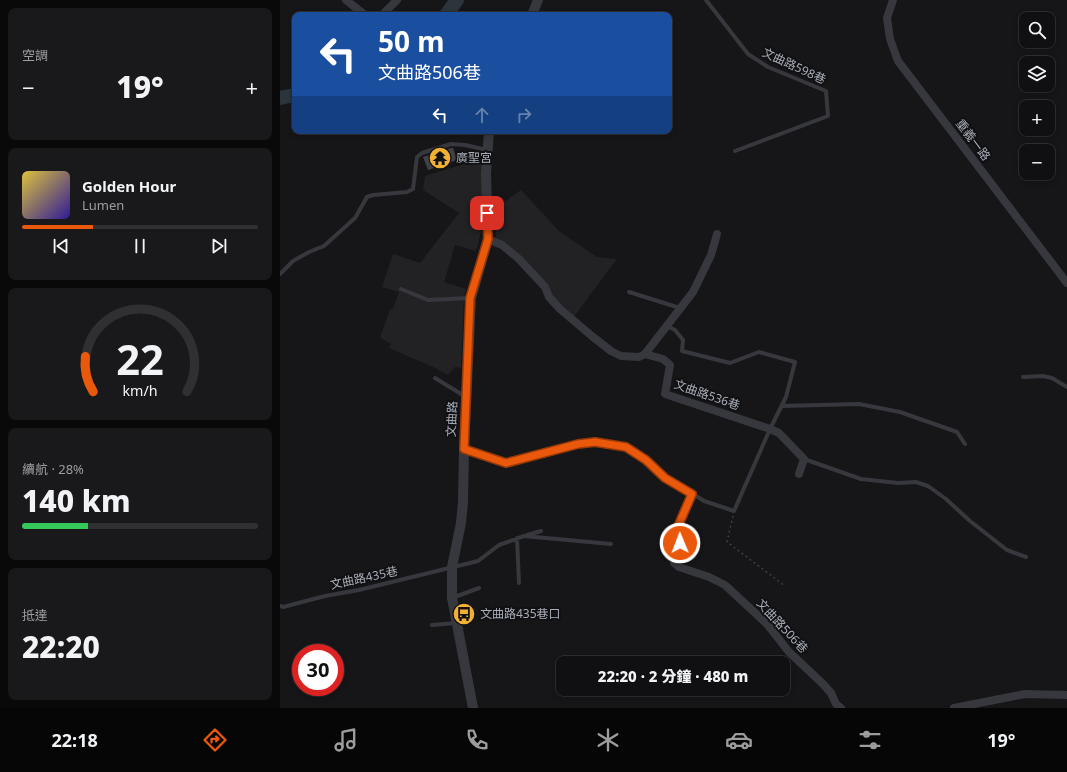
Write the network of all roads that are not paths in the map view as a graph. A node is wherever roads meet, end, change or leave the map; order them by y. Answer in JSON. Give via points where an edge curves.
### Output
{"nodes":[{"id":1,"x":346,"y":0,"type":"edge"},
{"id":2,"x":397,"y":0,"type":"edge"},
{"id":3,"x":538,"y":0,"type":"edge"},
{"id":4,"x":706,"y":0,"type":"edge"},
{"id":5,"x":893,"y":0,"type":"edge"},
{"id":6,"x":361,"y":12,"type":"edge"},
{"id":7,"x":385,"y":12,"type":"edge"},
{"id":8,"x":533,"y":12,"type":"edge"},
{"id":9,"x":489,"y":134,"type":"edge"},
{"id":10,"x":487,"y":150,"type":"junction"},
{"id":11,"x":735,"y":151,"type":"dead end"},
{"id":12,"x":717,"y":234,"type":"dead end"},
{"id":13,"x":488,"y":239,"type":"junction"},
{"id":14,"x":280,"y":274,"type":"edge"},
{"id":15,"x":1067,"y":283,"type":"edge"},
{"id":16,"x":401,"y":289,"type":"dead end"},
{"id":17,"x":629,"y":292,"type":"dead end"},
{"id":18,"x":470,"y":298,"type":"junction"},
{"id":19,"x":680,"y":308,"type":"junction"},
{"id":20,"x":666,"y":326,"type":"junction"},
{"id":21,"x":645,"y":354,"type":"junction"},
{"id":22,"x":1023,"y":377,"type":"dead end"},
{"id":23,"x":435,"y":378,"type":"dead end"},
{"id":24,"x":1067,"y":387,"type":"edge"},
{"id":25,"x":466,"y":397,"type":"junction"},
{"id":26,"x":782,"y":406,"type":"junction"},
{"id":27,"x":770,"y":429,"type":"junction"},
{"id":28,"x":965,"y":444,"type":"dead end"},
{"id":29,"x":464,"y":449,"type":"junction"},
{"id":30,"x":804,"y":459,"type":"junction"},
{"id":31,"x":799,"y":474,"type":"dead end"},
{"id":32,"x":692,"y":494,"type":"junction"},
{"id":33,"x":541,"y":531,"type":"dead end"},
{"id":34,"x":524,"y":536,"type":"junction"},
{"id":35,"x":517,"y":538,"type":"junction"},
{"id":36,"x":611,"y":544,"type":"dead end"},
{"id":37,"x":1026,"y":557,"type":"dead end"},
{"id":38,"x":452,"y":567,"type":"junction"},
{"id":39,"x":519,"y":583,"type":"dead end"},
{"id":40,"x":479,"y":588,"type":"dead end"},
{"id":41,"x":452,"y":598,"type":"junction"},
{"id":42,"x":280,"y":606,"type":"edge"},
{"id":43,"x":456,"y":623,"type":"junction"},
{"id":44,"x":432,"y":625,"type":"dead end"},
{"id":45,"x":1067,"y":695,"type":"edge"},
{"id":46,"x":473,"y":708,"type":"edge"},
{"id":47,"x":842,"y":708,"type":"edge"},
{"id":48,"x":954,"y":708,"type":"edge"}],
"edges":[{"from":1,"to":6,"type":"street"},
{"from":2,"to":7,"type":"street"},
{"from":3,"to":8,"type":"street"},
{"from":4,"to":11,"type":"lane","name":"文曲路598巷","via":[[748,54],[768,67],[826,91],[828,116]]},
{"from":5,"to":15,"type":"street","name":"重義一路","via":[[888,18],[890,39],[898,61]]},
{"from":9,"to":10,"type":"street","name":"文曲路"},
{"from":10,"to":13,"type":"street","name":"文曲路"},
{"from":10,"to":14,"type":"lane","via":[[451,144],[422,153],[417,157],[414,189],[367,197],[355,218],[324,246],[293,261]]},
{"from":12,"to":19,"type":"street","via":[[711,254],[693,292]]},
{"from":13,"to":18,"type":"street","name":"文曲路"},
{"from":13,"to":21,"type":"street","name":"文曲路536巷","via":[[502,245],[519,259],[545,287],[549,298],[560,310],[611,351],[621,356],[639,357]]},
{"from":16,"to":18,"type":"lane","via":[[428,300]]},
{"from":17,"to":19,"type":"lane"},
{"from":18,"to":25,"type":"street","name":"文曲路"},
{"from":19,"to":20,"type":"street"},
{"from":20,"to":21,"type":"street"},
{"from":20,"to":26,"type":"lane","via":[[675,330],[683,340],[682,351],[730,363],[759,352],[795,362]]},
{"from":21,"to":27,"type":"street","name":"文曲路536巷","via":[[663,359],[670,365],[665,394]]},
{"from":22,"to":24,"type":"lane","via":[[1052,378]]},
{"from":23,"to":25,"type":"lane"},
{"from":25,"to":29,"type":"street","name":"文曲路"},
{"from":26,"to":27,"type":"lane"},
{"from":26,"to":28,"type":"lane","via":[[860,404],[900,412],[957,432]]},
{"from":27,"to":30,"type":"street","name":"文曲路536巷","via":[[779,433]]},
{"from":27,"to":32,"type":"lane","via":[[734,510]]},
{"from":29,"to":32,"type":"street","via":[[506,463],[578,444],[595,442],[626,447],[646,460],[665,478]]},
{"from":29,"to":38,"type":"street","name":"文曲路","via":[[461,523]]},
{"from":30,"to":31,"type":"street"},
{"from":30,"to":37,"type":"lane","via":[[861,479],[916,482],[928,486],[1007,550]]},
{"from":32,"to":47,"type":"street","name":"文曲路506巷","via":[[679,524],[680,543],[674,563],[725,585],[767,624],[789,652],[824,684],[836,704]]},
{"from":33,"to":34,"type":"lane","name":"文曲路435巷"},
{"from":34,"to":35,"type":"lane","name":"文曲路435巷"},
{"from":34,"to":36,"type":"lane"},
{"from":35,"to":38,"type":"lane","name":"文曲路435巷","via":[[499,545],[478,561]]},
{"from":35,"to":39,"type":"lane"},
{"from":38,"to":41,"type":"street","name":"文曲路"},
{"from":38,"to":42,"type":"lane","name":"文曲路435巷"},
{"from":40,"to":41,"type":"lane"},
{"from":41,"to":43,"type":"street","name":"文曲路"},
{"from":43,"to":44,"type":"lane"},
{"from":43,"to":46,"type":"street","name":"文曲路"},
{"from":45,"to":48,"type":"street","via":[[1024,694]]}]}
